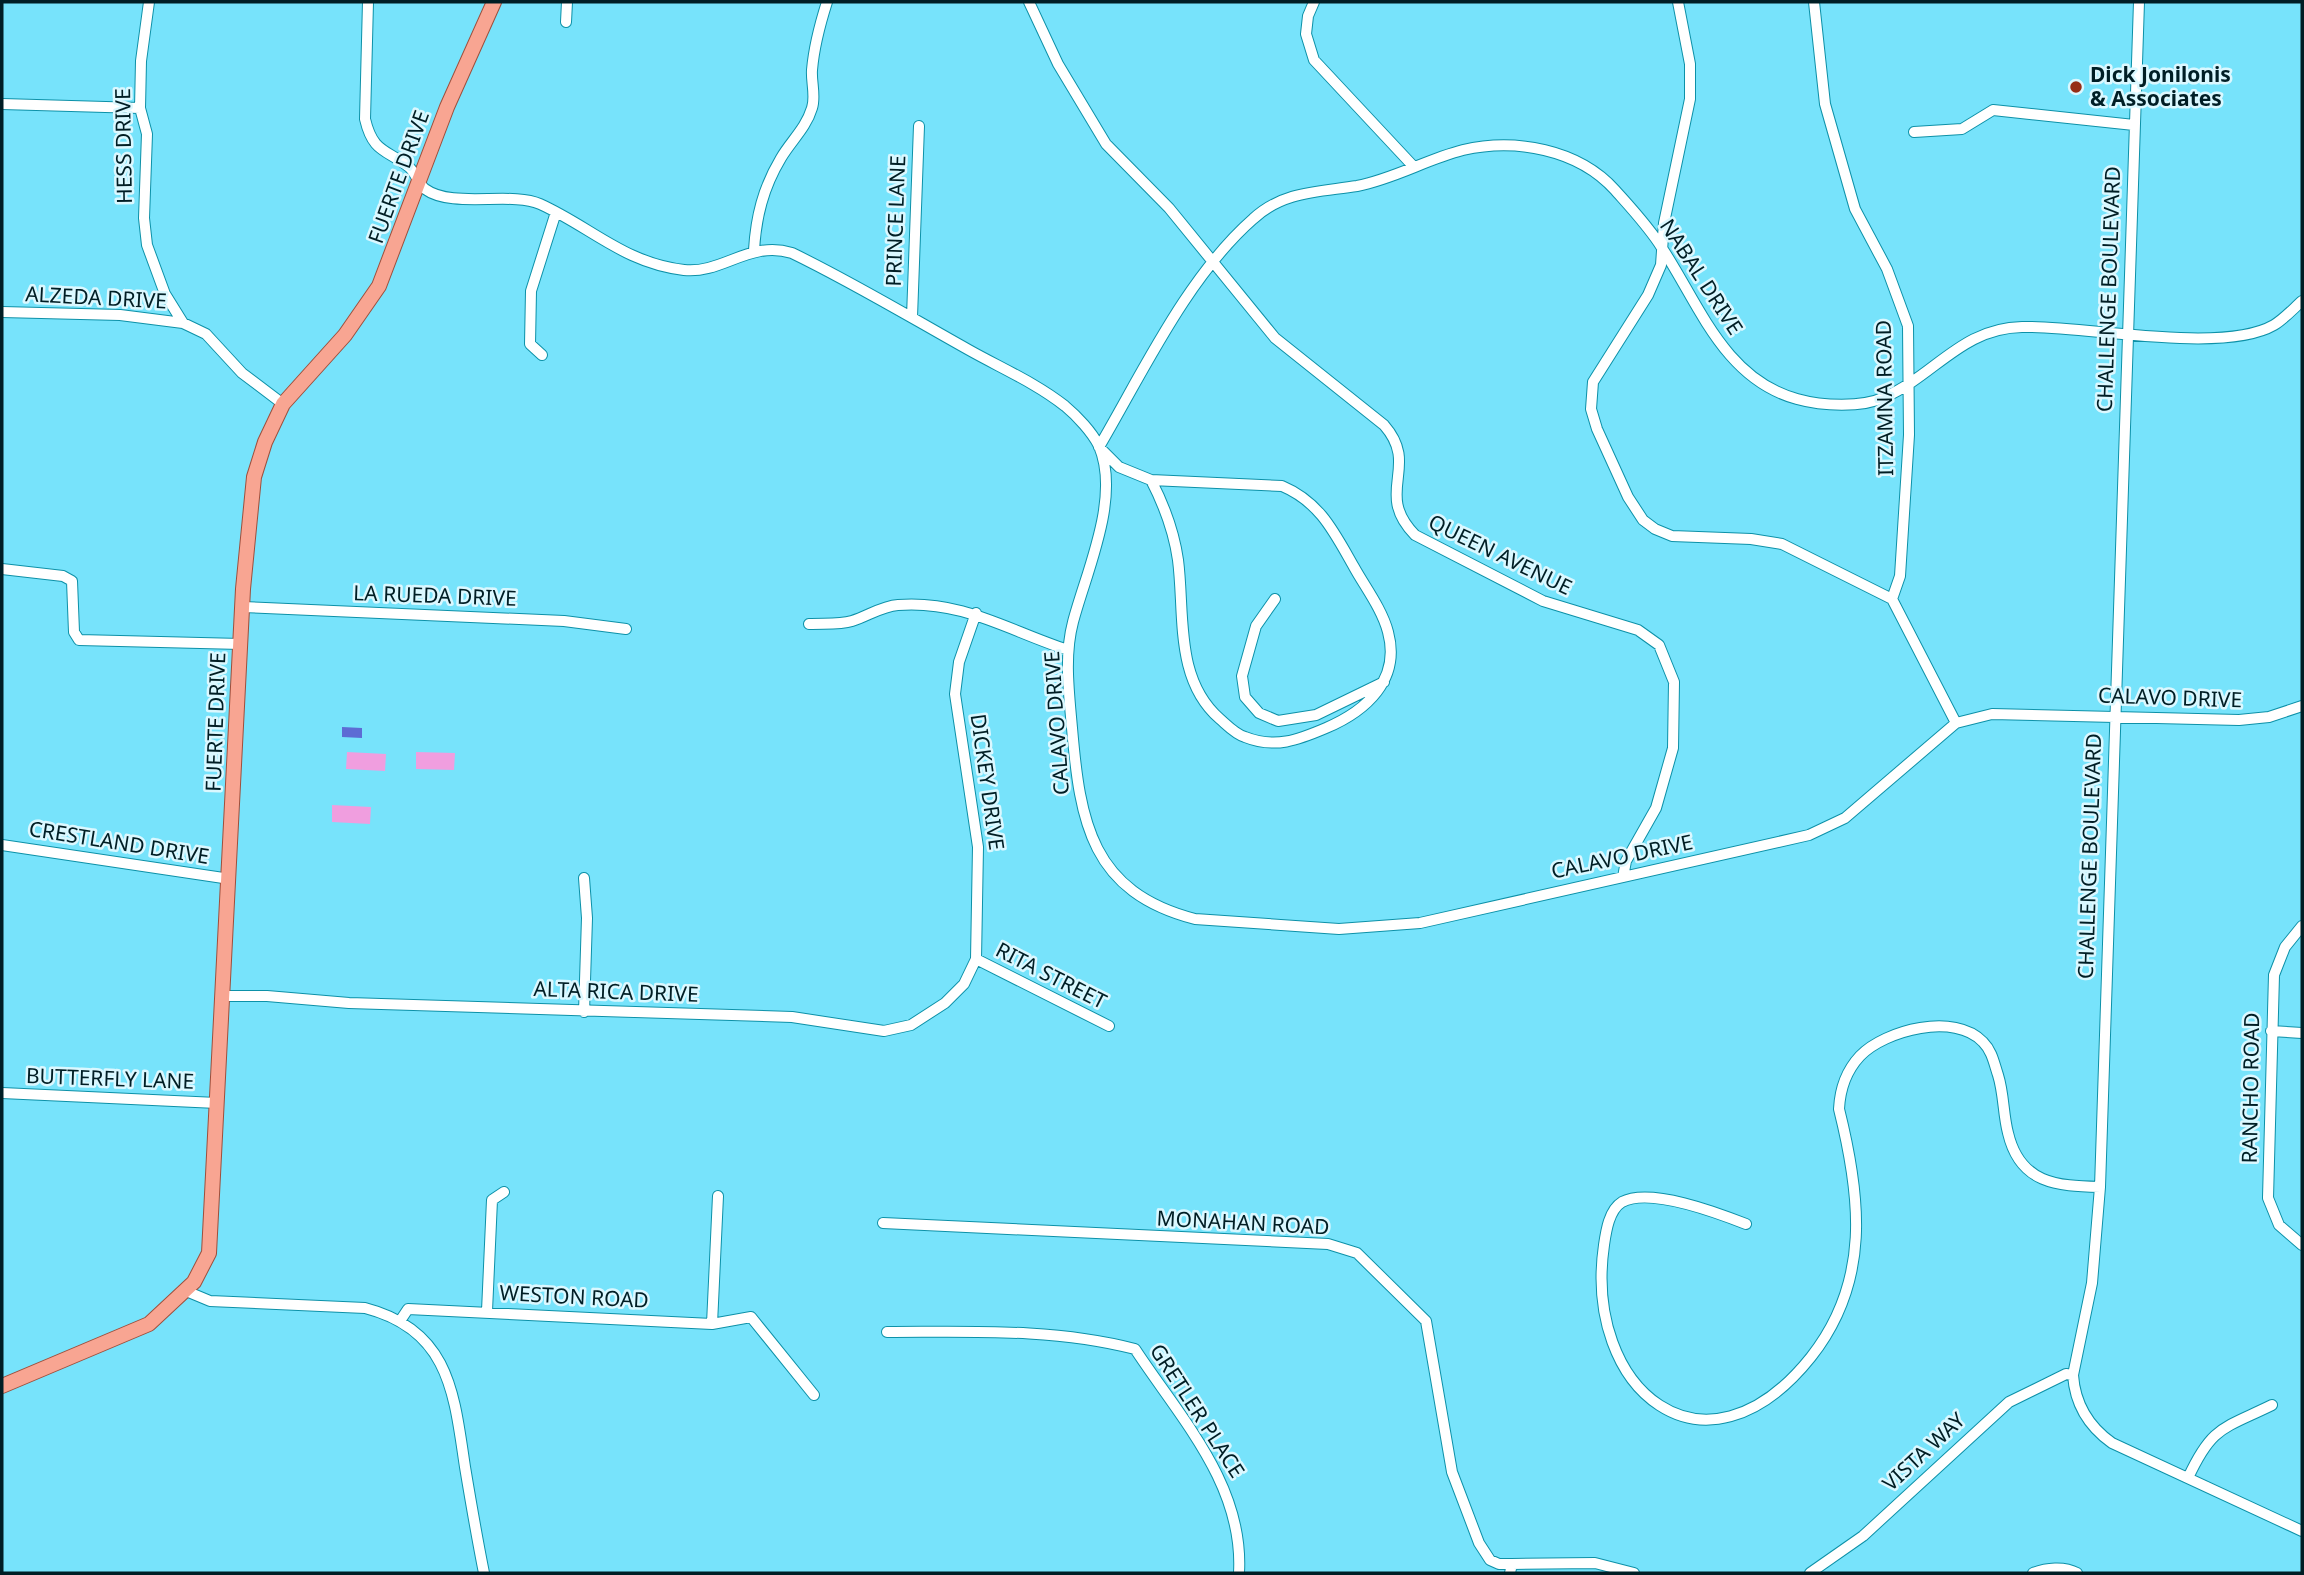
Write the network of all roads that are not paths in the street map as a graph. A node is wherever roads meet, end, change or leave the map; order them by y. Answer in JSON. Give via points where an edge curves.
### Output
{"nodes":[{"id":1,"x":149,"y":2,"type":"edge"},
{"id":2,"x":368,"y":2,"type":"edge"},
{"id":3,"x":494,"y":2,"type":"edge"},
{"id":4,"x":567,"y":2,"type":"edge"},
{"id":5,"x":827,"y":2,"type":"edge"},
{"id":6,"x":1030,"y":2,"type":"edge"},
{"id":7,"x":1314,"y":2,"type":"edge"},
{"id":8,"x":1678,"y":2,"type":"edge"},
{"id":9,"x":1814,"y":2,"type":"edge"},
{"id":10,"x":2139,"y":2,"type":"edge"},
{"id":11,"x":566,"y":22,"type":"dead end"},
{"id":12,"x":2,"y":104,"type":"edge"},
{"id":13,"x":140,"y":108,"type":"junction"},
{"id":14,"x":2134,"y":125,"type":"junction"},
{"id":15,"x":919,"y":126,"type":"dead end"},
{"id":16,"x":1914,"y":132,"type":"dead end"},
{"id":17,"x":1414,"y":167,"type":"junction"},
{"id":18,"x":418,"y":179,"type":"junction"},
{"id":19,"x":555,"y":212,"type":"junction"},
{"id":20,"x":1661,"y":245,"type":"junction"},
{"id":21,"x":754,"y":250,"type":"junction"},
{"id":22,"x":1212,"y":264,"type":"junction"},
{"id":23,"x":2302,"y":301,"type":"edge"},
{"id":24,"x":2,"y":312,"type":"edge"},
{"id":25,"x":912,"y":317,"type":"junction"},
{"id":26,"x":183,"y":323,"type":"junction"},
{"id":27,"x":2126,"y":334,"type":"junction"},
{"id":28,"x":542,"y":355,"type":"dead end"},
{"id":29,"x":1907,"y":383,"type":"junction"},
{"id":30,"x":283,"y":404,"type":"junction"},
{"id":31,"x":1099,"y":446,"type":"junction"},
{"id":32,"x":1151,"y":480,"type":"junction"},
{"id":33,"x":2,"y":569,"type":"edge"},
{"id":34,"x":1275,"y":599,"type":"dead end"},
{"id":35,"x":1892,"y":599,"type":"junction"},
{"id":36,"x":242,"y":607,"type":"junction"},
{"id":37,"x":976,"y":613,"type":"junction"},
{"id":38,"x":809,"y":624,"type":"dead end"},
{"id":39,"x":626,"y":629,"type":"dead end"},
{"id":40,"x":240,"y":644,"type":"junction"},
{"id":41,"x":1068,"y":650,"type":"junction"},
{"id":42,"x":1384,"y":682,"type":"junction"},
{"id":43,"x":2302,"y":705,"type":"edge"},
{"id":44,"x":2113,"y":715,"type":"junction"},
{"id":45,"x":1955,"y":723,"type":"junction"},
{"id":46,"x":2,"y":845,"type":"edge"},
{"id":47,"x":1623,"y":877,"type":"junction"},
{"id":48,"x":584,"y":878,"type":"dead end"},
{"id":49,"x":230,"y":879,"type":"junction"},
{"id":50,"x":2302,"y":926,"type":"edge"},
{"id":51,"x":976,"y":959,"type":"junction"},
{"id":52,"x":223,"y":996,"type":"junction"},
{"id":53,"x":584,"y":1012,"type":"junction"},
{"id":54,"x":1109,"y":1026,"type":"dead end"},
{"id":55,"x":2271,"y":1031,"type":"junction"},
{"id":56,"x":2302,"y":1033,"type":"edge"},
{"id":57,"x":2,"y":1093,"type":"edge"},
{"id":58,"x":217,"y":1103,"type":"junction"},
{"id":59,"x":2100,"y":1187,"type":"junction"},
{"id":60,"x":504,"y":1192,"type":"dead end"},
{"id":61,"x":718,"y":1196,"type":"dead end"},
{"id":62,"x":883,"y":1223,"type":"dead end"},
{"id":63,"x":1745,"y":1224,"type":"dead end"},
{"id":64,"x":2302,"y":1245,"type":"edge"},
{"id":65,"x":186,"y":1291,"type":"junction"},
{"id":66,"x":487,"y":1311,"type":"junction"},
{"id":67,"x":400,"y":1321,"type":"junction"},
{"id":68,"x":712,"y":1324,"type":"junction"},
{"id":69,"x":887,"y":1332,"type":"dead end"},
{"id":70,"x":2073,"y":1375,"type":"junction"},
{"id":71,"x":2,"y":1387,"type":"edge"},
{"id":72,"x":814,"y":1395,"type":"dead end"},
{"id":73,"x":2272,"y":1405,"type":"dead end"},
{"id":74,"x":2188,"y":1478,"type":"junction"},
{"id":75,"x":2302,"y":1531,"type":"edge"},
{"id":76,"x":1511,"y":1569,"type":"edge"},
{"id":77,"x":484,"y":1573,"type":"edge"},
{"id":78,"x":1239,"y":1573,"type":"edge"},
{"id":79,"x":1634,"y":1573,"type":"edge"},
{"id":80,"x":1810,"y":1573,"type":"edge"},
{"id":81,"x":2033,"y":1573,"type":"edge"},
{"id":82,"x":2077,"y":1573,"type":"edge"}],
"edges":[{"from":1,"to":13,"type":"street","name":"HESS DRIVE"},
{"from":2,"to":18,"type":"street","via":[[368,131],[381,152],[410,168]]},
{"from":3,"to":18,"type":"main road","name":"FUERTE DRIVE"},
{"from":4,"to":11,"type":"street"},
{"from":5,"to":21,"type":"street","via":[[816,46],[813,107],[763,196]]},
{"from":6,"to":22,"type":"street","name":"QUEEN AVENUE","via":[[1058,64],[1106,144],[1169,208]]},
{"from":7,"to":17,"type":"street","via":[[1306,34],[1314,60]]},
{"from":8,"to":20,"type":"street","via":[[1690,64],[1689,109]]},
{"from":9,"to":29,"type":"street","name":"ITZAMNA ROAD","via":[[1825,104],[1855,209],[1887,270],[1908,326]]},
{"from":10,"to":14,"type":"street","name":"CHALLENGE BOULEVARD"},
{"from":12,"to":13,"type":"street"},
{"from":13,"to":26,"type":"street","name":"HESS DRIVE","via":[[147,134],[146,245],[165,294]]},
{"from":14,"to":16,"type":"street","via":[[1993,110],[1962,130]]},
{"from":14,"to":27,"type":"street","name":"CHALLENGE BOULEVARD"},
{"from":15,"to":25,"type":"street","name":"PRINCE LANE"},
{"from":17,"to":20,"type":"street","name":"NABAL DRIVE","via":[[1484,148],[1525,148],[1565,155],[1602,177]]},
{"from":17,"to":22,"type":"street","name":"NABAL DRIVE","via":[[1358,186],[1296,194],[1259,214]]},
{"from":18,"to":19,"type":"street","via":[[425,189],[455,198],[520,200]]},
{"from":18,"to":30,"type":"main road","name":"FUERTE DRIVE","via":[[373,297]]},
{"from":19,"to":21,"type":"street","via":[[614,249],[675,268],[706,269]]},
{"from":19,"to":28,"type":"street","via":[[529,313],[530,344]]},
{"from":20,"to":29,"type":"street","name":"NABAL DRIVE","via":[[1719,344],[1765,385],[1798,400],[1836,404],[1885,397]]},
{"from":20,"to":35,"type":"street","via":[[1659,273],[1597,373],[1591,391],[1597,429],[1635,510],[1648,524],[1672,536],[1782,544]]},
{"from":21,"to":25,"type":"street","via":[[792,253]]},
{"from":22,"to":31,"type":"street","name":"NABAL DRIVE"},
{"from":22,"to":47,"type":"street","name":"QUEEN AVENUE","via":[[1275,338],[1395,438],[1401,453],[1395,500],[1404,523],[1415,535],[1543,601],[1638,630],[1659,645],[1674,682],[1672,757],[1656,808],[1626,861]]},
{"from":23,"to":27,"type":"street","name":"NABAL DRIVE","via":[[2276,324],[2239,336]]},
{"from":24,"to":26,"type":"street","name":"ALZEDA DRIVE","via":[[141,316]]},
{"from":25,"to":31,"type":"street","via":[[1050,395],[1068,408]]},
{"from":26,"to":30,"type":"street","name":"ALZEDA DRIVE","via":[[206,334],[242,373]]},
{"from":27,"to":29,"type":"street","name":"NABAL DRIVE","via":[[2022,327],[1995,330],[1959,345]]},
{"from":27,"to":44,"type":"street","name":"CHALLENGE BOULEVARD"},
{"from":29,"to":35,"type":"street","name":"ITZAMNA ROAD","via":[[1909,435],[1900,576]]},
{"from":30,"to":36,"type":"main road","name":"FUERTE DRIVE","via":[[254,477]]},
{"from":31,"to":32,"type":"street","via":[[1119,467]]},
{"from":31,"to":41,"type":"street","name":"CALAVO DRIVE","via":[[1103,510]]},
{"from":32,"to":42,"type":"street","via":[[1282,486],[1312,502],[1326,518],[1384,620],[1391,651]]},
{"from":32,"to":42,"type":"street","via":[[1174,538],[1184,648],[1205,706],[1235,732],[1270,744],[1294,742],[1354,717]]},
{"from":33,"to":40,"type":"street","via":[[72,581],[74,632],[79,640]]},
{"from":34,"to":42,"type":"street","via":[[1256,626],[1242,676],[1245,697],[1259,713],[1278,721],[1316,715]]},
{"from":35,"to":45,"type":"street"},
{"from":36,"to":39,"type":"street","name":"LA RUEDA DRIVE","via":[[564,621]]},
{"from":36,"to":40,"type":"main road","name":"FUERTE DRIVE"},
{"from":37,"to":38,"type":"street","via":[[898,605],[849,622]]},
{"from":37,"to":41,"type":"street"},
{"from":37,"to":51,"type":"street","name":"DICKEY DRIVE","via":[[959,662],[955,694],[978,846]]},
{"from":40,"to":49,"type":"main road","name":"FUERTE DRIVE"},
{"from":41,"to":47,"type":"street","name":"CALAVO DRIVE","via":[[1075,763],[1091,836],[1100,856],[1129,891],[1174,914],[1223,922],[1368,929],[1420,923]]},
{"from":43,"to":44,"type":"street","name":"CALAVO DRIVE","via":[[2246,720]]},
{"from":44,"to":45,"type":"street","name":"CALAVO DRIVE","via":[[1992,714]]},
{"from":44,"to":59,"type":"street","name":"CHALLENGE BOULEVARD"},
{"from":45,"to":47,"type":"street","name":"CALAVO DRIVE","via":[[1845,818],[1809,835]]},
{"from":46,"to":49,"type":"street","name":"CRESTLAND DRIVE"},
{"from":48,"to":53,"type":"street"},
{"from":49,"to":52,"type":"main road","name":"FUERTE DRIVE"},
{"from":50,"to":55,"type":"street","name":"RANCHO ROAD","via":[[2277,965]]},
{"from":51,"to":53,"type":"street","name":"ALTA RICA DRIVE","via":[[964,984],[945,1003],[911,1025],[894,1030],[792,1017]]},
{"from":51,"to":54,"type":"street","name":"RITA STREET"},
{"from":52,"to":53,"type":"street","name":"ALTA RICA DRIVE"},
{"from":52,"to":58,"type":"main road","name":"FUERTE DRIVE"},
{"from":55,"to":56,"type":"street"},
{"from":55,"to":64,"type":"street","name":"RANCHO ROAD","via":[[2268,1198],[2279,1226]]},
{"from":57,"to":58,"type":"street","name":"BUTTERFLY LANE"},
{"from":58,"to":65,"type":"main road","name":"FUERTE DRIVE","via":[[211,1243]]},
{"from":59,"to":63,"type":"street","via":[[2056,1186],[2032,1172],[2015,1153],[1991,1053],[1975,1036],[1951,1026],[1932,1026],[1875,1044],[1850,1069],[1839,1098],[1854,1176],[1857,1233],[1852,1271],[1832,1325],[1799,1371],[1755,1407],[1717,1421],[1688,1419],[1667,1410],[1641,1389],[1611,1344],[1601,1293],[1607,1228],[1621,1203],[1634,1198],[1705,1208]]},
{"from":59,"to":70,"type":"street","name":"CHALLENGE BOULEVARD","via":[[2092,1283]]},
{"from":60,"to":66,"type":"street","via":[[492,1200]]},
{"from":61,"to":68,"type":"street"},
{"from":62,"to":76,"type":"street","name":"MONAHAN ROAD","via":[[1328,1244],[1357,1253],[1426,1321],[1452,1472],[1479,1543],[1490,1560]]},
{"from":65,"to":67,"type":"street","via":[[219,1302],[365,1308]]},
{"from":65,"to":71,"type":"main road","name":"FUERTE DRIVE","via":[[149,1324]]},
{"from":66,"to":67,"type":"street","name":"WESTON ROAD","via":[[408,1310]]},
{"from":66,"to":68,"type":"street","name":"WESTON ROAD"},
{"from":67,"to":77,"type":"street","via":[[428,1344],[452,1386]]},
{"from":68,"to":72,"type":"street","name":"WESTON ROAD","via":[[751,1317]]},
{"from":69,"to":78,"type":"street","name":"GRETLER PLACE","via":[[1090,1337],[1135,1349],[1223,1480],[1239,1541]]},
{"from":70,"to":74,"type":"street","name":"CHALLENGE BOULEVARD","via":[[2082,1412],[2103,1437]]},
{"from":70,"to":80,"type":"street","name":"VISTA WAY","via":[[2066,1374],[2009,1402],[1863,1535]]},
{"from":73,"to":74,"type":"street","via":[[2214,1433]]},
{"from":74,"to":75,"type":"street","name":"CHALLENGE BOULEVARD"},
{"from":76,"to":79,"type":"street","via":[[1595,1563]]},
{"from":81,"to":82,"type":"street","via":[[2069,1569]]}]}
